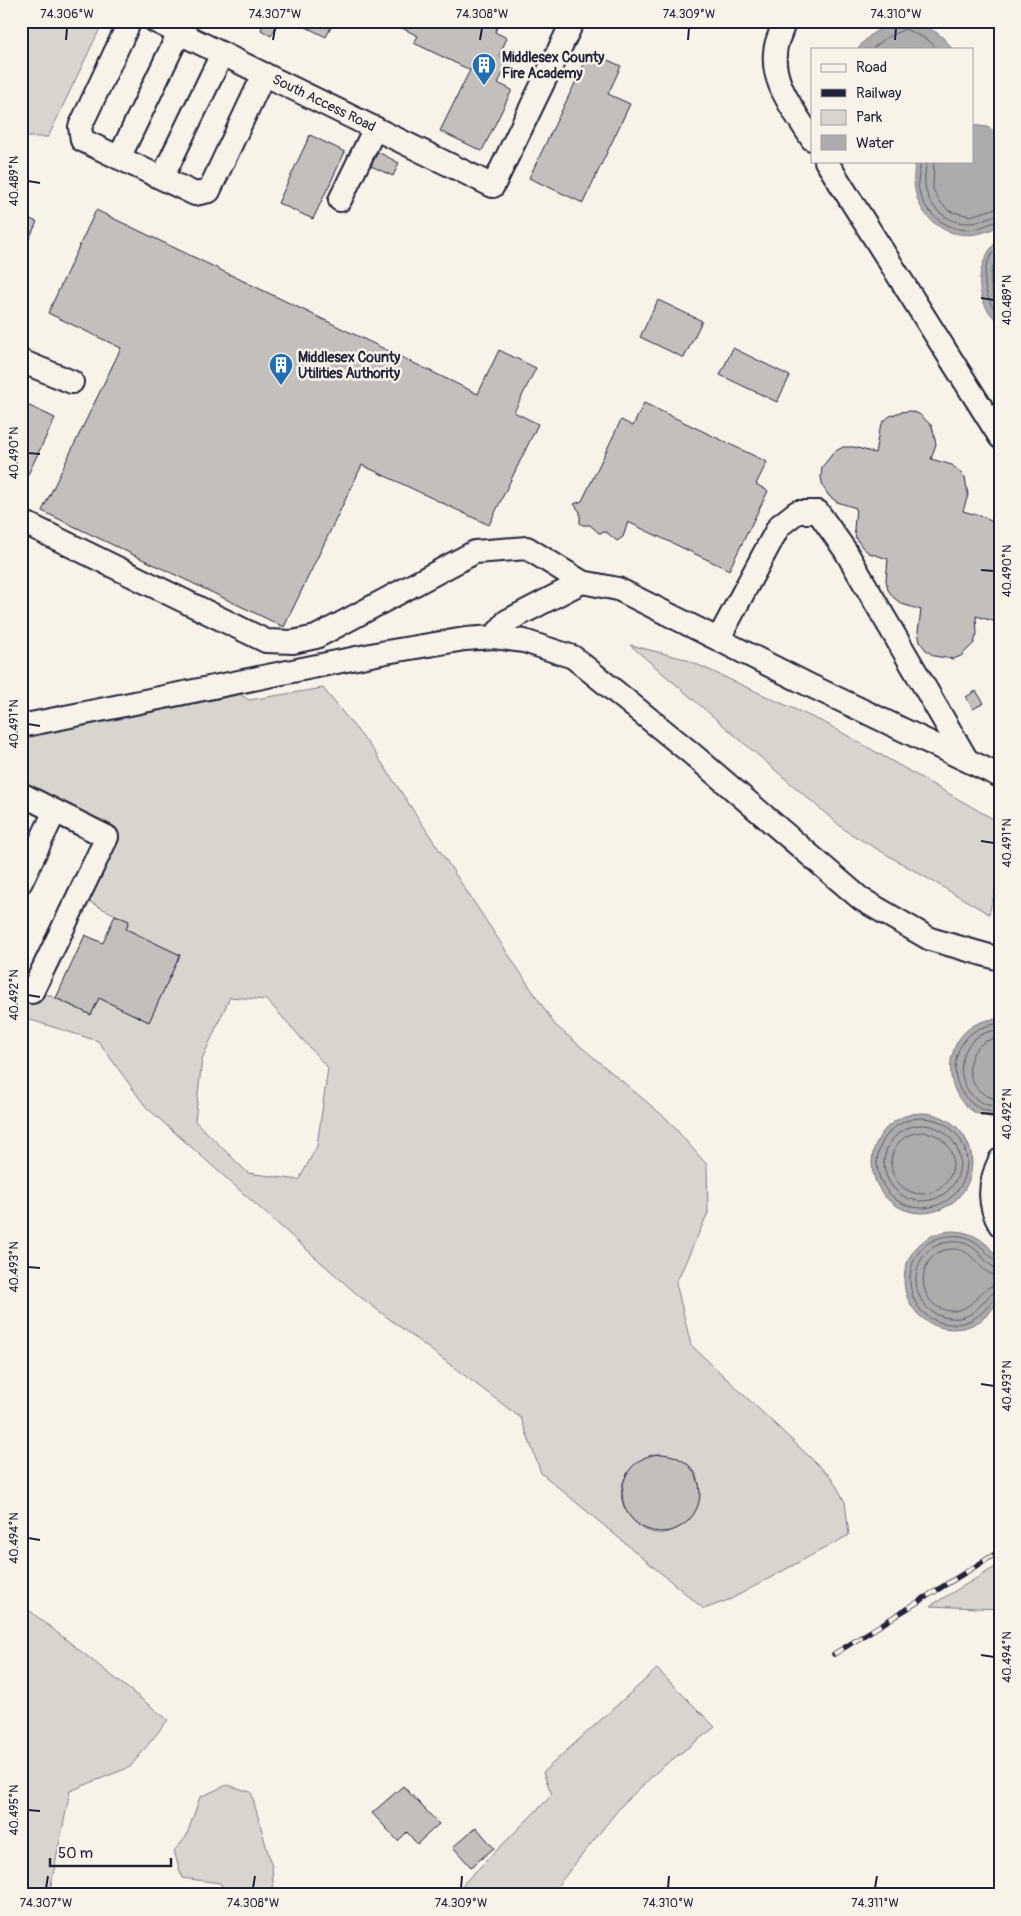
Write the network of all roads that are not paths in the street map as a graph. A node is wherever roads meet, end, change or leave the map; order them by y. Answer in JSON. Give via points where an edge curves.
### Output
{"nodes":[{"id":1,"x":130,"y":21,"type":"edge"},
{"id":2,"x":155,"y":21,"type":"edge"},
{"id":3,"x":573,"y":21,"type":"edge"},
{"id":4,"x":786,"y":21,"type":"edge"},
{"id":5,"x":179,"y":33,"type":"junction"},
{"id":6,"x":222,"y":54,"type":"junction"},
{"id":7,"x":264,"y":74,"type":"junction"},
{"id":8,"x":374,"y":128,"type":"junction"},
{"id":9,"x":811,"y":137,"type":"edge"},
{"id":10,"x":118,"y":158,"type":"junction"},
{"id":11,"x":827,"y":162,"type":"edge"},
{"id":12,"x":162,"y":178,"type":"junction"},
{"id":13,"x":340,"y":200,"type":"dead end"},
{"id":14,"x":21,"y":361,"type":"edge"},
{"id":15,"x":72,"y":382,"type":"dead end"},
{"id":16,"x":1000,"y":437,"type":"edge"},
{"id":17,"x":22,"y":523,"type":"edge"},
{"id":18,"x":582,"y":582,"type":"junction"},
{"id":19,"x":494,"y":637,"type":"junction"},
{"id":20,"x":719,"y":638,"type":"junction"},
{"id":21,"x":21,"y":726,"type":"edge"},
{"id":22,"x":967,"y":760,"type":"junction"},
{"id":23,"x":1000,"y":776,"type":"edge"},
{"id":24,"x":21,"y":794,"type":"edge"},
{"id":25,"x":55,"y":811,"type":"junction"},
{"id":26,"x":21,"y":882,"type":"edge"},
{"id":27,"x":1000,"y":959,"type":"edge"},
{"id":28,"x":21,"y":987,"type":"edge"},
{"id":29,"x":1000,"y":1160,"type":"edge"},
{"id":30,"x":1000,"y":1224,"type":"edge"}],
"edges":[{"from":1,"to":10,"type":"lane","via":[[80,127],[82,140]]},
{"from":2,"to":5,"type":"lane","name":"South Access Road"},
{"from":3,"to":8,"type":"lane","name":"South Access Road","via":[[493,186]]},
{"from":4,"to":9,"type":"lane","via":[[775,48],[774,69],[783,93]]},
{"from":5,"to":6,"type":"lane","name":"South Access Road"},
{"from":5,"to":10,"type":"lane"},
{"from":6,"to":7,"type":"lane","name":"South Access Road"},
{"from":6,"to":12,"type":"lane"},
{"from":7,"to":8,"type":"lane","name":"South Access Road"},
{"from":7,"to":12,"type":"lane","via":[[209,191],[195,194]]},
{"from":8,"to":13,"type":"lane"},
{"from":10,"to":12,"type":"lane"},
{"from":11,"to":16,"type":"lane"},
{"from":14,"to":15,"type":"lane"},
{"from":17,"to":18,"type":"lane","via":[[266,641],[293,642],[316,637],[475,552],[527,548]]},
{"from":18,"to":19,"type":"lane","via":[[507,622]]},
{"from":18,"to":20,"type":"lane","via":[[618,589]]},
{"from":19,"to":21,"type":"lane","via":[[386,652]]},
{"from":19,"to":27,"type":"lane","via":[[524,641],[573,657],[861,899],[930,939]]},
{"from":20,"to":22,"type":"lane"},
{"from":20,"to":22,"type":"lane","via":[[779,526],[797,512],[818,512],[845,550]]},
{"from":22,"to":23,"type":"lane"},
{"from":24,"to":25,"type":"lane"},
{"from":25,"to":26,"type":"lane"},
{"from":25,"to":28,"type":"lane","via":[[107,837],[32,992]]},
{"from":29,"to":30,"type":"lane","via":[[993,1174],[990,1194],[994,1214]]}]}
